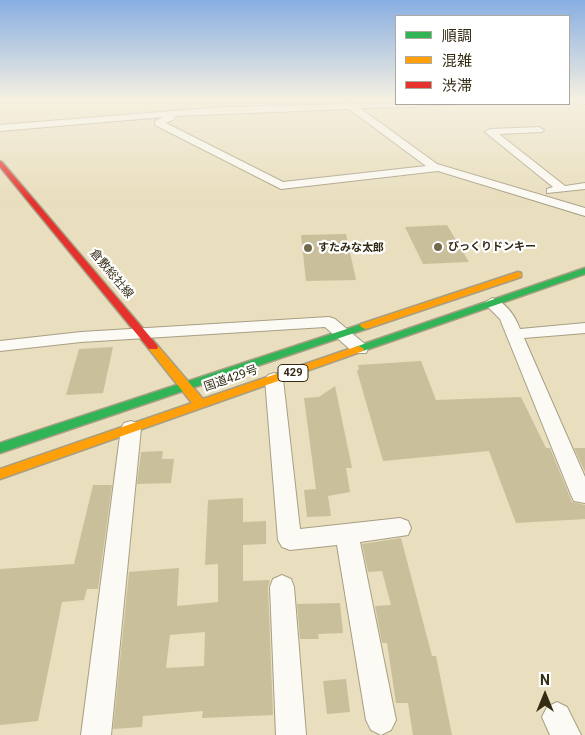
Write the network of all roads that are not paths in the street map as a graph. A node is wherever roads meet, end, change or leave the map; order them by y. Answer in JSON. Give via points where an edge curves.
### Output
{"nodes":[{"id":1,"x":178,"y":133,"type":"edge"},
{"id":2,"x":389,"y":133,"type":"edge"},
{"id":3,"x":492,"y":133,"type":"edge"},
{"id":4,"x":0,"y":163,"type":"edge"},
{"id":5,"x":438,"y":168,"type":"junction"},
{"id":6,"x":585,"y":186,"type":"edge"},
{"id":7,"x":562,"y":189,"type":"junction"},
{"id":8,"x":534,"y":196,"type":"junction"},
{"id":9,"x":585,"y":212,"type":"edge"},
{"id":10,"x":529,"y":271,"type":"dead end"},
{"id":11,"x":585,"y":271,"type":"edge"},
{"id":12,"x":492,"y":304,"type":"junction"},
{"id":13,"x":585,"y":328,"type":"edge"},
{"id":14,"x":143,"y":333,"type":"junction"},
{"id":15,"x":342,"y":334,"type":"junction"},
{"id":16,"x":515,"y":334,"type":"junction"},
{"id":17,"x":0,"y":346,"type":"edge"},
{"id":18,"x":360,"y":350,"type":"junction"},
{"id":19,"x":274,"y":379,"type":"junction"},
{"id":20,"x":183,"y":387,"type":"junction"},
{"id":21,"x":200,"y":404,"type":"junction"},
{"id":22,"x":131,"y":428,"type":"junction"},
{"id":23,"x":0,"y":448,"type":"edge"},
{"id":24,"x":0,"y":474,"type":"edge"},
{"id":25,"x":582,"y":495,"type":"dead end"},
{"id":26,"x":400,"y":528,"type":"dead end"},
{"id":27,"x":348,"y":533,"type":"junction"},
{"id":28,"x":282,"y":587,"type":"dead end"},
{"id":29,"x":381,"y":720,"type":"dead end"},
{"id":30,"x":96,"y":735,"type":"edge"},
{"id":31,"x":291,"y":735,"type":"edge"}],
"edges":[{"from":1,"to":5,"type":"street","via":[[280,186]]},
{"from":2,"to":5,"type":"street"},
{"from":3,"to":7,"type":"street"},
{"from":4,"to":14,"type":"main road","name":"倉敷総社線"},
{"from":5,"to":8,"type":"street"},
{"from":6,"to":7,"type":"street"},
{"from":7,"to":8,"type":"street"},
{"from":8,"to":9,"type":"street"},
{"from":10,"to":15,"type":"main road","name":"国道429号","number":"429"},
{"from":11,"to":12,"type":"main road","name":"国道429号","number":"429"},
{"from":12,"to":16,"type":"street","via":[[508,317]]},
{"from":12,"to":18,"type":"main road","name":"国道429号","number":"429"},
{"from":13,"to":16,"type":"street"},
{"from":14,"to":15,"type":"street","via":[[329,322]]},
{"from":14,"to":17,"type":"street"},
{"from":14,"to":20,"type":"main road","name":"倉敷総社線"},
{"from":15,"to":18,"type":"street"},
{"from":15,"to":20,"type":"main road","name":"国道429号","number":"429"},
{"from":16,"to":25,"type":"street"},
{"from":18,"to":19,"type":"main road","name":"国道429号","number":"429"},
{"from":19,"to":21,"type":"main road","name":"国道429号","number":"429"},
{"from":19,"to":27,"type":"street","via":[[290,540]]},
{"from":20,"to":21,"type":"main road","name":"倉敷総社線"},
{"from":20,"to":23,"type":"main road","name":"国道429号","number":"429"},
{"from":21,"to":22,"type":"main road","name":"国道429号","number":"429"},
{"from":22,"to":24,"type":"main road","name":"国道429号","number":"429"},
{"from":22,"to":30,"type":"street"},
{"from":26,"to":27,"type":"street"},
{"from":27,"to":29,"type":"street"},
{"from":28,"to":31,"type":"street"}]}
